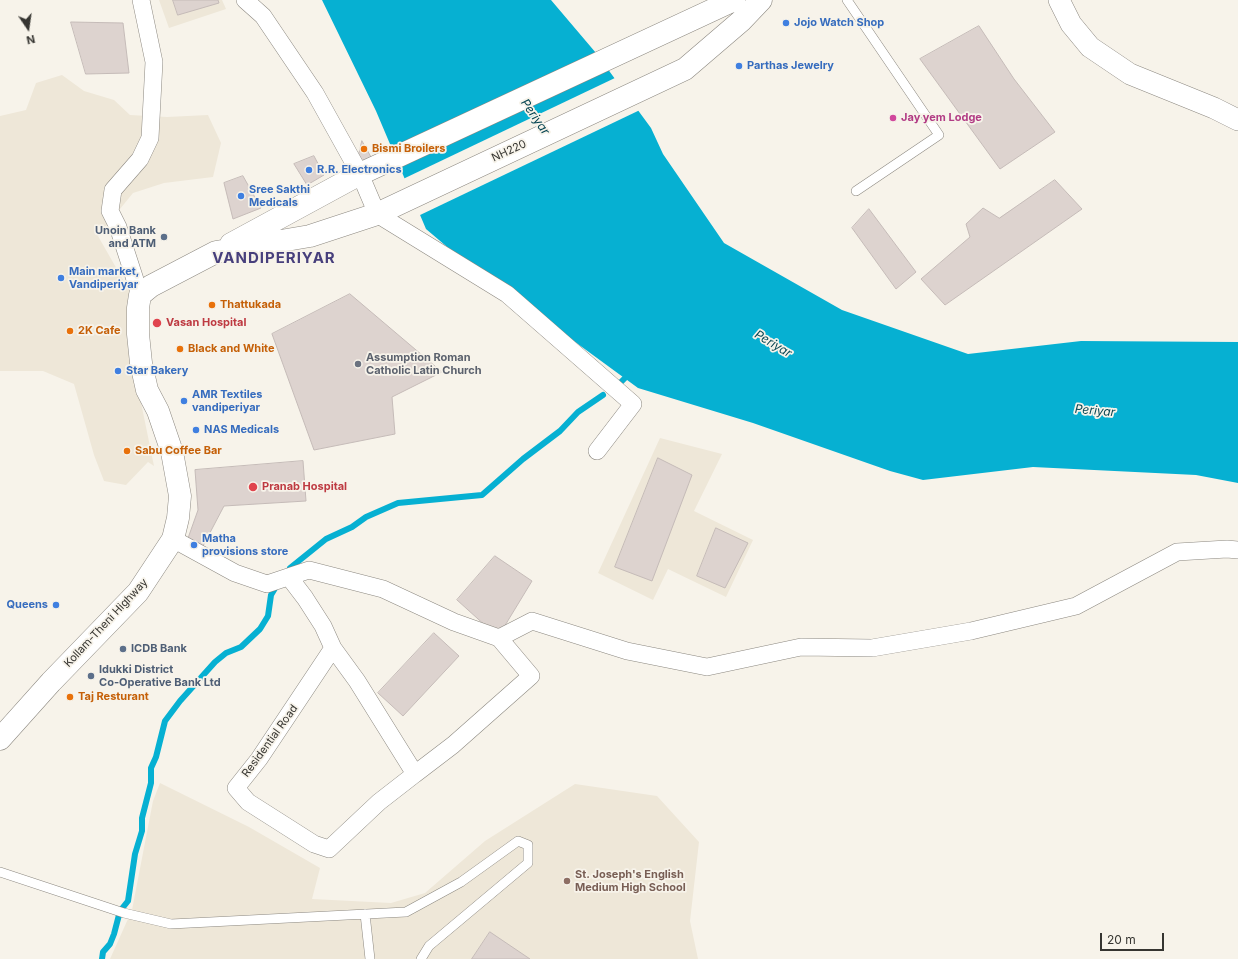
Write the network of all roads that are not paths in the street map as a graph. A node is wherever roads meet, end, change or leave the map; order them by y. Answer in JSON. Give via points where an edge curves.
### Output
{"nodes":[{"id":1,"x":141,"y":0,"type":"edge"},
{"id":2,"x":245,"y":0,"type":"edge"},
{"id":3,"x":734,"y":0,"type":"edge"},
{"id":4,"x":761,"y":0,"type":"edge"},
{"id":5,"x":847,"y":0,"type":"edge"},
{"id":6,"x":1059,"y":0,"type":"edge"},
{"id":7,"x":1238,"y":120,"type":"edge"},
{"id":8,"x":360,"y":174,"type":"junction"},
{"id":9,"x":856,"y":191,"type":"dead end"},
{"id":10,"x":377,"y":214,"type":"junction"},
{"id":11,"x":216,"y":252,"type":"junction"},
{"id":12,"x":140,"y":295,"type":"junction"},
{"id":13,"x":597,"y":451,"type":"dead end"},
{"id":14,"x":173,"y":539,"type":"junction"},
{"id":15,"x":1238,"y":550,"type":"edge"},
{"id":16,"x":289,"y":577,"type":"junction"},
{"id":17,"x":499,"y":638,"type":"junction"},
{"id":18,"x":333,"y":648,"type":"junction"},
{"id":19,"x":0,"y":739,"type":"edge"},
{"id":20,"x":415,"y":774,"type":"junction"},
{"id":21,"x":0,"y":872,"type":"edge"},
{"id":22,"x":365,"y":914,"type":"junction"},
{"id":23,"x":370,"y":959,"type":"edge"},
{"id":24,"x":421,"y":959,"type":"edge"}],
"edges":[{"from":1,"to":12,"type":"street","via":[[154,62],[150,138],[140,159],[113,190],[110,211],[118,227]]},
{"from":2,"to":8,"type":"street","via":[[263,16],[315,93]]},
{"from":3,"to":8,"type":"highway"},
{"from":4,"to":10,"type":"highway","name":"NH220","via":[[741,21],[685,69]]},
{"from":5,"to":9,"type":"lane","via":[[939,135]]},
{"from":6,"to":7,"type":"street","via":[[1071,24],[1090,47],[1130,74]]},
{"from":8,"to":10,"type":"street"},
{"from":8,"to":11,"type":"highway"},
{"from":10,"to":11,"type":"highway","via":[[310,236]]},
{"from":10,"to":13,"type":"street","via":[[507,294],[633,404]]},
{"from":11,"to":12,"type":"highway","via":[[151,286]]},
{"from":12,"to":14,"type":"highway","name":"Kollam-Theni Highway","via":[[138,334],[141,363],[147,390],[158,411],[172,452],[180,496]]},
{"from":14,"to":16,"type":"street","via":[[235,574],[267,584]]},
{"from":14,"to":19,"type":"highway","name":"Kollam-Theni Highway","via":[[138,592]]},
{"from":15,"to":17,"type":"street","via":[[1177,552],[1076,606],[970,631],[872,648],[801,647],[707,667],[627,651],[532,621]]},
{"from":16,"to":17,"type":"street","via":[[309,570],[383,589],[454,622]]},
{"from":16,"to":18,"type":"street","via":[[323,626]]},
{"from":17,"to":20,"type":"street","via":[[531,676],[453,745]]},
{"from":18,"to":20,"type":"street","via":[[357,681]]},
{"from":18,"to":20,"type":"street","name":"Residential Road","via":[[263,753],[236,788],[248,802],[314,844],[329,849],[379,802]]},
{"from":21,"to":22,"type":"lane","via":[[124,913],[171,924]]},
{"from":22,"to":23,"type":"lane"},
{"from":22,"to":24,"type":"lane","via":[[406,912],[461,882],[518,840],[528,845],[528,863],[429,946]]}]}
